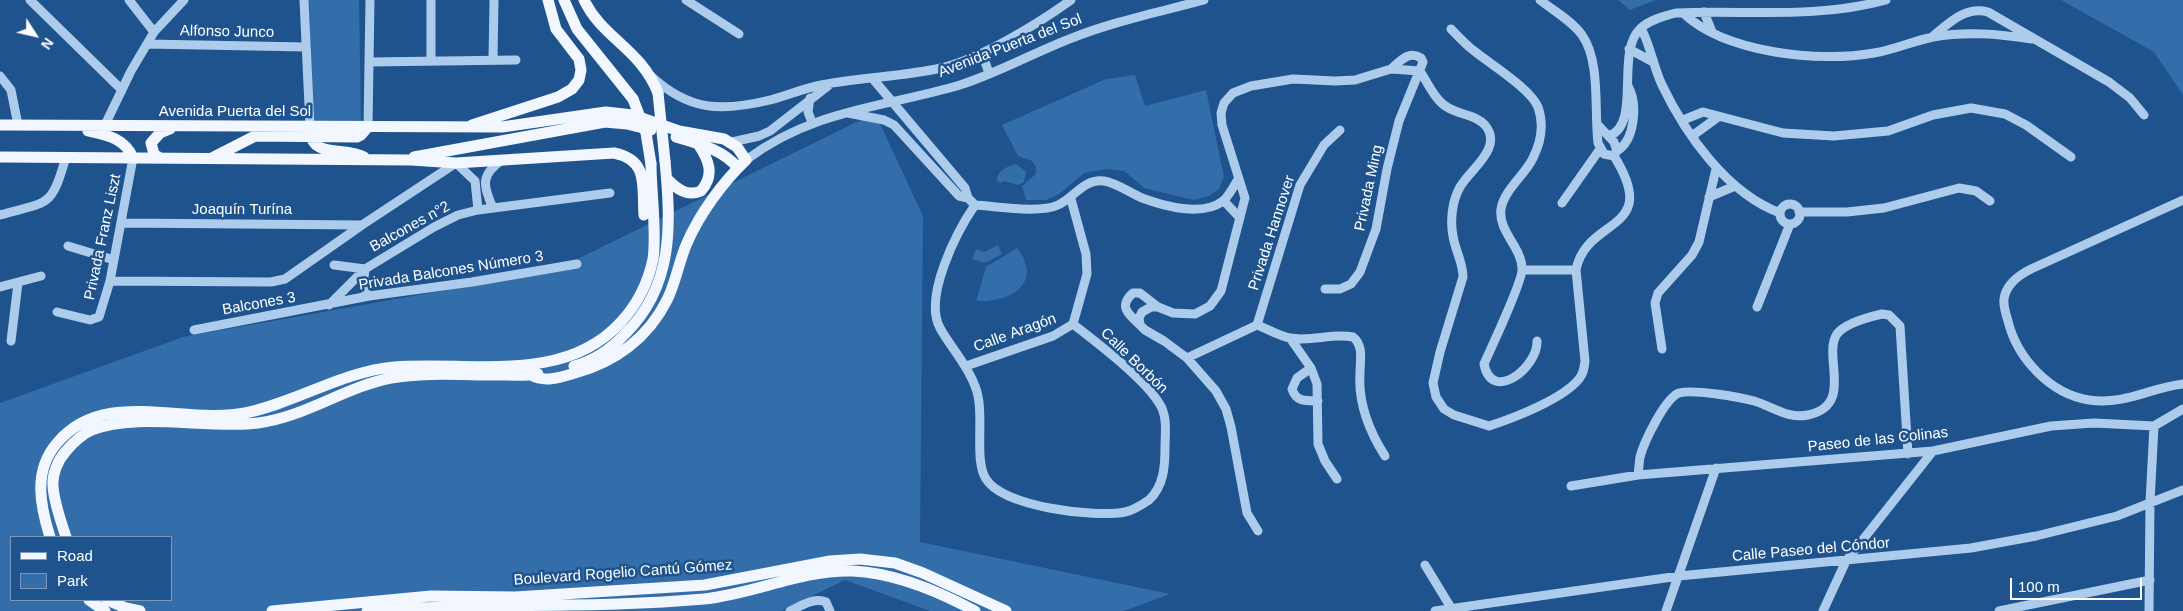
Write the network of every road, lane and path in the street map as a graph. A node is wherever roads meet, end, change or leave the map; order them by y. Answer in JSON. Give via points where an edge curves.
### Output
{"nodes":[{"id":1,"x":30,"y":0,"type":"edge"},
{"id":2,"x":129,"y":0,"type":"edge"},
{"id":3,"x":184,"y":0,"type":"edge"},
{"id":4,"x":304,"y":0,"type":"edge"},
{"id":5,"x":370,"y":0,"type":"edge"},
{"id":6,"x":432,"y":0,"type":"edge"},
{"id":7,"x":494,"y":0,"type":"edge"},
{"id":8,"x":548,"y":0,"type":"edge"},
{"id":9,"x":564,"y":0,"type":"edge"},
{"id":10,"x":584,"y":0,"type":"edge"},
{"id":11,"x":686,"y":0,"type":"edge"},
{"id":12,"x":1071,"y":0,"type":"edge"},
{"id":13,"x":1204,"y":0,"type":"edge"},
{"id":14,"x":1540,"y":0,"type":"edge"},
{"id":15,"x":1886,"y":0,"type":"edge"},
{"id":16,"x":1704,"y":12,"type":"junction"},
{"id":17,"x":1683,"y":13,"type":"junction"},
{"id":18,"x":1641,"y":28,"type":"junction"},
{"id":19,"x":1451,"y":29,"type":"dead end"},
{"id":20,"x":154,"y":32,"type":"junction"},
{"id":21,"x":1712,"y":32,"type":"junction"},
{"id":22,"x":739,"y":34,"type":"dead end"},
{"id":23,"x":1932,"y":37,"type":"junction"},
{"id":24,"x":2032,"y":39,"type":"junction"},
{"id":25,"x":147,"y":44,"type":"junction"},
{"id":26,"x":306,"y":47,"type":"junction"},
{"id":27,"x":1630,"y":49,"type":"junction"},
{"id":28,"x":982,"y":53,"type":"junction"},
{"id":29,"x":493,"y":59,"type":"junction"},
{"id":30,"x":516,"y":60,"type":"dead end"},
{"id":31,"x":431,"y":61,"type":"junction"},
{"id":32,"x":369,"y":62,"type":"junction"},
{"id":33,"x":1652,"y":62,"type":"junction"},
{"id":34,"x":1391,"y":69,"type":"junction"},
{"id":35,"x":1420,"y":70,"type":"junction"},
{"id":36,"x":989,"y":72,"type":"junction"},
{"id":37,"x":0,"y":76,"type":"edge"},
{"id":38,"x":651,"y":76,"type":"junction"},
{"id":39,"x":872,"y":79,"type":"junction"},
{"id":40,"x":830,"y":84,"type":"junction"},
{"id":41,"x":1628,"y":86,"type":"junction"},
{"id":42,"x":122,"y":90,"type":"junction"},
{"id":43,"x":914,"y":96,"type":"junction"},
{"id":44,"x":810,"y":98,"type":"junction"},
{"id":45,"x":891,"y":102,"type":"junction"},
{"id":46,"x":843,"y":112,"type":"junction"},
{"id":47,"x":2144,"y":115,"type":"dead end"},
{"id":48,"x":1718,"y":116,"type":"junction"},
{"id":49,"x":1683,"y":120,"type":"junction"},
{"id":50,"x":812,"y":122,"type":"junction"},
{"id":51,"x":908,"y":122,"type":"junction"},
{"id":52,"x":1597,"y":124,"type":"junction"},
{"id":53,"x":0,"y":125,"type":"edge"},
{"id":54,"x":18,"y":125,"type":"junction"},
{"id":55,"x":68,"y":126,"type":"junction"},
{"id":56,"x":177,"y":126,"type":"junction"},
{"id":57,"x":226,"y":126,"type":"junction"},
{"id":58,"x":470,"y":126,"type":"junction"},
{"id":59,"x":104,"y":127,"type":"junction"},
{"id":60,"x":368,"y":128,"type":"junction"},
{"id":61,"x":1340,"y":130,"type":"dead end"},
{"id":62,"x":310,"y":132,"type":"junction"},
{"id":63,"x":1609,"y":136,"type":"junction"},
{"id":64,"x":1692,"y":136,"type":"junction"},
{"id":65,"x":732,"y":142,"type":"junction"},
{"id":66,"x":698,"y":144,"type":"junction"},
{"id":67,"x":233,"y":146,"type":"junction"},
{"id":68,"x":1600,"y":149,"type":"junction"},
{"id":69,"x":1615,"y":153,"type":"junction"},
{"id":70,"x":0,"y":157,"type":"edge"},
{"id":71,"x":66,"y":157,"type":"junction"},
{"id":72,"x":2071,"y":157,"type":"dead end"},
{"id":73,"x":133,"y":158,"type":"junction"},
{"id":74,"x":160,"y":158,"type":"junction"},
{"id":75,"x":210,"y":159,"type":"junction"},
{"id":76,"x":367,"y":160,"type":"junction"},
{"id":77,"x":412,"y":160,"type":"junction"},
{"id":78,"x":502,"y":160,"type":"junction"},
{"id":79,"x":456,"y":163,"type":"junction"},
{"id":80,"x":742,"y":164,"type":"junction"},
{"id":81,"x":1716,"y":169,"type":"junction"},
{"id":82,"x":484,"y":179,"type":"junction"},
{"id":83,"x":667,"y":179,"type":"junction"},
{"id":84,"x":1238,"y":179,"type":"junction"},
{"id":85,"x":475,"y":181,"type":"junction"},
{"id":86,"x":1735,"y":186,"type":"junction"},
{"id":87,"x":610,"y":193,"type":"dead end"},
{"id":88,"x":1709,"y":197,"type":"junction"},
{"id":89,"x":1071,"y":198,"type":"junction"},
{"id":90,"x":2183,"y":200,"type":"edge"},
{"id":91,"x":971,"y":201,"type":"junction"},
{"id":92,"x":1224,"y":201,"type":"junction"},
{"id":93,"x":1990,"y":201,"type":"dead end"},
{"id":94,"x":1562,"y":203,"type":"dead end"},
{"id":95,"x":493,"y":208,"type":"junction"},
{"id":96,"x":478,"y":210,"type":"junction"},
{"id":97,"x":1780,"y":212,"type":"junction"},
{"id":98,"x":1799,"y":212,"type":"junction"},
{"id":99,"x":0,"y":214,"type":"edge"},
{"id":100,"x":1240,"y":218,"type":"junction"},
{"id":101,"x":122,"y":224,"type":"junction"},
{"id":102,"x":1790,"y":224,"type":"junction"},
{"id":103,"x":362,"y":225,"type":"junction"},
{"id":104,"x":68,"y":246,"type":"dead end"},
{"id":105,"x":653,"y":258,"type":"junction"},
{"id":106,"x":114,"y":260,"type":"junction"},
{"id":107,"x":577,"y":264,"type":"dead end"},
{"id":108,"x":334,"y":265,"type":"dead end"},
{"id":109,"x":365,"y":269,"type":"junction"},
{"id":110,"x":1523,"y":270,"type":"junction"},
{"id":111,"x":1576,"y":270,"type":"junction"},
{"id":112,"x":41,"y":276,"type":"dead end"},
{"id":113,"x":110,"y":281,"type":"junction"},
{"id":114,"x":18,"y":283,"type":"junction"},
{"id":115,"x":0,"y":287,"type":"edge"},
{"id":116,"x":1325,"y":289,"type":"dead end"},
{"id":117,"x":369,"y":296,"type":"junction"},
{"id":118,"x":329,"y":305,"type":"junction"},
{"id":119,"x":1158,"y":307,"type":"junction"},
{"id":120,"x":1757,"y":307,"type":"dead end"},
{"id":121,"x":57,"y":312,"type":"dead end"},
{"id":122,"x":1073,"y":324,"type":"junction"},
{"id":123,"x":1140,"y":325,"type":"junction"},
{"id":124,"x":1257,"y":325,"type":"junction"},
{"id":125,"x":194,"y":330,"type":"dead end"},
{"id":126,"x":1290,"y":338,"type":"junction"},
{"id":127,"x":11,"y":341,"type":"dead end"},
{"id":128,"x":1537,"y":341,"type":"dead end"},
{"id":129,"x":1662,"y":349,"type":"dead end"},
{"id":130,"x":1186,"y":358,"type":"junction"},
{"id":131,"x":966,"y":366,"type":"junction"},
{"id":132,"x":1311,"y":368,"type":"junction"},
{"id":133,"x":531,"y":375,"type":"junction"},
{"id":134,"x":2183,"y":384,"type":"edge"},
{"id":135,"x":1318,"y":401,"type":"junction"},
{"id":136,"x":2183,"y":409,"type":"edge"},
{"id":137,"x":2154,"y":426,"type":"junction"},
{"id":138,"x":1933,"y":451,"type":"junction"},
{"id":139,"x":1908,"y":454,"type":"junction"},
{"id":140,"x":1385,"y":456,"type":"dead end"},
{"id":141,"x":1716,"y":468,"type":"junction"},
{"id":142,"x":1638,"y":476,"type":"junction"},
{"id":143,"x":1336,"y":479,"type":"dead end"},
{"id":144,"x":1571,"y":486,"type":"dead end"},
{"id":145,"x":2183,"y":490,"type":"edge"},
{"id":146,"x":2150,"y":502,"type":"junction"},
{"id":147,"x":1258,"y":530,"type":"dead end"},
{"id":148,"x":50,"y":536,"type":"edge"},
{"id":149,"x":66,"y":536,"type":"edge"},
{"id":150,"x":1846,"y":561,"type":"junction"},
{"id":151,"x":1425,"y":565,"type":"dead end"},
{"id":152,"x":1679,"y":576,"type":"junction"},
{"id":153,"x":2150,"y":580,"type":"junction"},
{"id":154,"x":90,"y":601,"type":"edge"},
{"id":155,"x":109,"y":601,"type":"edge"},
{"id":156,"x":1001,"y":608,"type":"edge"},
{"id":157,"x":1452,"y":609,"type":"edge"},
{"id":158,"x":105,"y":611,"type":"edge"},
{"id":159,"x":140,"y":611,"type":"edge"},
{"id":160,"x":272,"y":611,"type":"edge"},
{"id":161,"x":367,"y":611,"type":"edge"},
{"id":162,"x":790,"y":611,"type":"edge"},
{"id":163,"x":830,"y":611,"type":"edge"},
{"id":164,"x":975,"y":611,"type":"edge"},
{"id":165,"x":1435,"y":611,"type":"edge"},
{"id":166,"x":1666,"y":611,"type":"edge"},
{"id":167,"x":1823,"y":611,"type":"edge"},
{"id":168,"x":1999,"y":611,"type":"edge"},
{"id":169,"x":2149,"y":611,"type":"edge"}],
"edges":[{"from":1,"to":42,"type":"street"},
{"from":2,"to":20,"type":"street"},
{"from":3,"to":20,"type":"street"},
{"from":4,"to":26,"type":"street"},
{"from":5,"to":32,"type":"street"},
{"from":6,"to":31,"type":"street"},
{"from":7,"to":29,"type":"street"},
{"from":8,"to":58,"type":"main road","via":[[556,29],[579,58],[579,80],[572,89],[558,97]]},
{"from":9,"to":105,"type":"main road","bridge":true,"via":[[577,29],[633,99],[646,133]]},
{"from":10,"to":38,"type":"main road","via":[[598,22],[641,62]]},
{"from":11,"to":22,"type":"street"},
{"from":12,"to":28,"type":"street","name":"Avenida Puerta del Sol"},
{"from":13,"to":36,"type":"street","name":"Avenida Puerta del Sol","via":[[1109,25]]},
{"from":14,"to":52,"type":"street","via":[[1569,22],[1586,43],[1592,65]]},
{"from":15,"to":16,"type":"street","via":[[1807,12]]},
{"from":16,"to":17,"type":"street"},
{"from":16,"to":21,"type":"street"},
{"from":17,"to":18,"type":"street","via":[[1660,18]]},
{"from":17,"to":21,"type":"street"},
{"from":18,"to":27,"type":"street"},
{"from":18,"to":33,"type":"street","via":[[1650,47]]},
{"from":19,"to":110,"type":"street","via":[[1525,91],[1537,106],[1542,121],[1540,142],[1532,160],[1501,208],[1501,220],[1516,247]]},
{"from":20,"to":25,"type":"street"},
{"from":21,"to":23,"type":"street","via":[[1771,51],[1816,58],[1876,53]]},
{"from":23,"to":24,"type":"street","via":[[1979,33]]},
{"from":23,"to":24,"type":"street","via":[[1950,21],[1975,10],[1994,15]]},
{"from":24,"to":47,"type":"street","via":[[2114,85]]},
{"from":25,"to":26,"type":"street","name":"Alfonso Junco"},
{"from":25,"to":42,"type":"street"},
{"from":26,"to":62,"type":"street"},
{"from":27,"to":33,"type":"street"},
{"from":27,"to":41,"type":"street"},
{"from":28,"to":36,"type":"street"},
{"from":28,"to":39,"type":"street","name":"Avenida Puerta del Sol","via":[[941,68]]},
{"from":29,"to":30,"type":"street"},
{"from":29,"to":31,"type":"street"},
{"from":31,"to":32,"type":"street"},
{"from":32,"to":60,"type":"street"},
{"from":33,"to":49,"type":"street"},
{"from":34,"to":35,"type":"street"},
{"from":34,"to":35,"type":"street","via":[[1412,54],[1423,62]]},
{"from":34,"to":84,"type":"street","via":[[1355,80],[1293,79],[1251,86],[1233,93],[1224,103],[1221,113]]},
{"from":35,"to":111,"type":"street","via":[[1441,103],[1478,119],[1489,133],[1490,141],[1482,161],[1460,188],[1453,209],[1453,236],[1463,265],[1463,277],[1433,384],[1444,409],[1489,426],[1545,403],[1579,380],[1585,361]]},
{"from":35,"to":116,"type":"street","name":"Privada Ming","via":[[1399,121],[1376,229],[1360,272],[1351,284],[1340,289]]},
{"from":36,"to":43,"type":"street","name":"Avenida Puerta del Sol","via":[[961,84]]},
{"from":37,"to":54,"type":"street","via":[[11,90]]},
{"from":38,"to":40,"type":"street","name":"Avenida Puerta del Sol","via":[[675,96],[713,107],[770,100]]},
{"from":38,"to":83,"type":"main road","bridge":true,"via":[[658,93]]},
{"from":39,"to":40,"type":"street","name":"Avenida Puerta del Sol"},
{"from":39,"to":45,"type":"street"},
{"from":40,"to":44,"type":"street"},
{"from":41,"to":63,"type":"street","via":[[1623,124],[1618,132]]},
{"from":41,"to":69,"type":"street","via":[[1633,94],[1631,132],[1626,143]]},
{"from":42,"to":59,"type":"street"},
{"from":43,"to":45,"type":"street","name":"Avenida Puerta del Sol"},
{"from":43,"to":51,"type":"street","via":[[906,106]]},
{"from":44,"to":50,"type":"street","via":[[808,112]]},
{"from":44,"to":65,"type":"street","via":[[770,131]]},
{"from":45,"to":46,"type":"street","name":"Avenida Puerta del Sol"},
{"from":45,"to":51,"type":"street"},
{"from":46,"to":50,"type":"street","name":"Avenida Puerta del Sol"},
{"from":46,"to":91,"type":"street","via":[[874,117],[894,125],[959,196]]},
{"from":48,"to":49,"type":"street","via":[[1703,112]]},
{"from":48,"to":64,"type":"street"},
{"from":48,"to":72,"type":"street","via":[[1783,133],[1834,136],[1888,131],[1933,115],[1971,108],[2005,114]]},
{"from":49,"to":64,"type":"street"},
{"from":50,"to":80,"type":"street","name":"Avenida Puerta del Sol","via":[[764,147]]},
{"from":51,"to":91,"type":"street","via":[[965,188]]},
{"from":52,"to":63,"type":"street"},
{"from":52,"to":68,"type":"street"},
{"from":53,"to":54,"type":"main road","name":"Avenida Puerta del Sol"},
{"from":54,"to":55,"type":"main road","name":"Avenida Puerta del Sol"},
{"from":55,"to":59,"type":"main road","name":"Avenida Puerta del Sol"},
{"from":55,"to":73,"type":"main road","via":[[120,141]]},
{"from":56,"to":57,"type":"main road","name":"Avenida Puerta del Sol"},
{"from":56,"to":59,"type":"main road","name":"Avenida Puerta del Sol"},
{"from":56,"to":74,"type":"main road","via":[[160,133],[151,143],[154,154]]},
{"from":57,"to":62,"type":"main road","name":"Avenida Puerta del Sol"},
{"from":57,"to":67,"type":"main road","via":[[234,136]]},
{"from":58,"to":60,"type":"main road"},
{"from":58,"to":65,"type":"main road","via":[[502,127],[606,112],[633,115],[679,131]]},
{"from":60,"to":62,"type":"main road","via":[[357,137]]},
{"from":61,"to":124,"type":"street","name":"Privada Hannover","via":[[1316,156],[1300,185]]},
{"from":62,"to":67,"type":"main road","via":[[262,135]]},
{"from":62,"to":76,"type":"main road","via":[[319,148],[345,150]]},
{"from":63,"to":69,"type":"street","via":[[1617,147]]},
{"from":64,"to":81,"type":"street"},
{"from":65,"to":80,"type":"main road"},
{"from":66,"to":77,"type":"main road","via":[[627,124],[605,122],[419,156]]},
{"from":66,"to":80,"type":"main road"},
{"from":66,"to":83,"type":"main road","via":[[706,156],[710,172],[702,191],[689,194]]},
{"from":67,"to":75,"type":"main road"},
{"from":68,"to":69,"type":"street","via":[[1609,156]]},
{"from":68,"to":94,"type":"street"},
{"from":69,"to":111,"type":"street","via":[[1631,193],[1627,209],[1620,220],[1583,250]]},
{"from":70,"to":71,"type":"main road"},
{"from":71,"to":73,"type":"main road"},
{"from":71,"to":99,"type":"street","via":[[57,187],[48,200]]},
{"from":73,"to":74,"type":"main road"},
{"from":73,"to":101,"type":"street","name":"Privada Franz Liszt"},
{"from":74,"to":75,"type":"main road"},
{"from":75,"to":76,"type":"main road"},
{"from":76,"to":77,"type":"main road"},
{"from":77,"to":79,"type":"main road"},
{"from":78,"to":79,"type":"main road"},
{"from":78,"to":82,"type":"street"},
{"from":78,"to":105,"type":"main road","via":[[614,153],[632,158],[641,172],[646,229]]},
{"from":79,"to":85,"type":"street"},
{"from":79,"to":103,"type":"street"},
{"from":80,"to":133,"type":"main road","via":[[697,224],[687,243],[668,300],[635,342],[612,359],[591,368],[550,379]]},
{"from":81,"to":86,"type":"street"},
{"from":81,"to":88,"type":"street"},
{"from":82,"to":85,"type":"street"},
{"from":82,"to":95,"type":"street"},
{"from":83,"to":133,"type":"main road","via":[[665,263],[650,304],[636,324],[600,355],[582,364]]},
{"from":84,"to":92,"type":"street"},
{"from":84,"to":100,"type":"street","via":[[1245,198]]},
{"from":85,"to":96,"type":"street"},
{"from":86,"to":88,"type":"street"},
{"from":86,"to":97,"type":"street"},
{"from":87,"to":95,"type":"street","name":"Balcones n°2"},
{"from":88,"to":129,"type":"street","via":[[1699,242],[1692,255],[1658,293],[1655,303]]},
{"from":89,"to":91,"type":"street","via":[[1056,206],[1037,208]]},
{"from":89,"to":92,"type":"street","via":[[1091,182],[1103,181],[1169,205],[1195,209]]},
{"from":89,"to":122,"type":"street","via":[[1086,254],[1087,274]]},
{"from":90,"to":134,"type":"street","via":[[2031,269],[2010,284],[2004,299],[2019,350],[2058,388],[2087,400],[2108,402]]},
{"from":91,"to":131,"type":"street","name":"Calle Borbón","via":[[945,265],[935,310],[940,327]]},
{"from":92,"to":100,"type":"street"},
{"from":93,"to":98,"type":"street","via":[[1972,189],[1959,188],[1884,208]]},
{"from":95,"to":96,"type":"street","name":"Balcones n°2"},
{"from":96,"to":109,"type":"street","name":"Balcones n°2","via":[[434,226]]},
{"from":97,"to":98,"type":"street","via":[[1789,205]]},
{"from":97,"to":102,"type":"street","via":[[1781,219]]},
{"from":98,"to":102,"type":"street","via":[[1798,219]]},
{"from":100,"to":119,"type":"street","via":[[1230,249],[1227,277],[1222,291],[1210,306],[1195,314],[1173,313]]},
{"from":101,"to":103,"type":"street","name":"Joaquín Turína"},
{"from":101,"to":106,"type":"street","name":"Privada Franz Liszt"},
{"from":102,"to":120,"type":"street"},
{"from":103,"to":113,"type":"street","via":[[285,279],[271,282]]},
{"from":104,"to":106,"type":"street"},
{"from":105,"to":148,"type":"main road","via":[[648,280],[628,315],[595,345],[561,359],[528,365],[391,367],[235,415],[128,411],[85,420],[65,434],[43,465],[40,482],[42,510]]},
{"from":106,"to":113,"type":"street","name":"Privada Franz Liszt"},
{"from":107,"to":117,"type":"street","name":"Privada Balcones Número 3"},
{"from":108,"to":109,"type":"street"},
{"from":109,"to":117,"type":"street","via":[[363,286]]},
{"from":109,"to":118,"type":"street","name":"Balcones n°2"},
{"from":110,"to":111,"type":"street"},
{"from":110,"to":128,"type":"street","via":[[1484,364],[1486,374],[1498,382],[1508,380],[1535,356]]},
{"from":112,"to":114,"type":"street"},
{"from":113,"to":121,"type":"street","name":"Privada Franz Liszt","via":[[96,319]]},
{"from":114,"to":115,"type":"street"},
{"from":114,"to":127,"type":"street"},
{"from":117,"to":118,"type":"street","name":"Privada Balcones Número 3"},
{"from":118,"to":125,"type":"street","name":"Balcones 3"},
{"from":119,"to":123,"type":"street","via":[[1146,308],[1142,312]]},
{"from":119,"to":123,"type":"street","via":[[1140,293],[1133,293],[1124,306]]},
{"from":122,"to":131,"type":"street","name":"Calle Aragón","via":[[1053,336]]},
{"from":122,"to":131,"type":"street","name":"Calle Borbón","via":[[1155,396],[1161,406],[1165,420],[1165,469],[1159,486],[1149,499],[1127,512],[1100,514],[1033,505],[1015,500],[991,484],[981,465],[979,407],[976,388]]},
{"from":123,"to":130,"type":"street"},
{"from":124,"to":126,"type":"street"},
{"from":124,"to":130,"type":"street"},
{"from":126,"to":132,"type":"street"},
{"from":126,"to":140,"type":"street","via":[[1342,335],[1357,340],[1361,357],[1361,399],[1372,436]]},
{"from":130,"to":147,"type":"street","via":[[1216,391],[1226,409],[1247,513]]},
{"from":132,"to":135,"type":"street","via":[[1317,384]]},
{"from":132,"to":135,"type":"street","via":[[1297,378],[1292,389],[1302,400]]},
{"from":133,"to":149,"type":"main road","via":[[392,378],[364,384],[288,416],[260,422],[236,425],[145,422],[90,430],[74,442],[56,467],[53,484]]},
{"from":135,"to":143,"type":"street","via":[[1318,444]]},
{"from":136,"to":137,"type":"street"},
{"from":137,"to":138,"type":"street","name":"Paseo de las Colinas","via":[[2094,423],[2051,426]]},
{"from":137,"to":146,"type":"street"},
{"from":138,"to":139,"type":"street","name":"Paseo de las Colinas"},
{"from":138,"to":150,"type":"street"},
{"from":139,"to":141,"type":"street","name":"Paseo de las Colinas"},
{"from":139,"to":142,"type":"street","via":[[1900,326],[1882,314],[1842,329],[1834,342],[1833,394],[1821,410],[1794,416],[1755,402],[1698,393],[1678,394],[1669,401],[1648,437],[1640,457]]},
{"from":141,"to":142,"type":"street","name":"Paseo de las Colinas"},
{"from":141,"to":152,"type":"street"},
{"from":142,"to":144,"type":"street","name":"Paseo de las Colinas"},
{"from":145,"to":146,"type":"street","name":"Calle Paseo del Cóndor"},
{"from":146,"to":150,"type":"street","name":"Calle Paseo del Cóndor","via":[[2117,516],[2036,536],[1971,548]]},
{"from":146,"to":153,"type":"street"},
{"from":150,"to":152,"type":"street","name":"Calle Paseo del Cóndor"},
{"from":150,"to":167,"type":"street"},
{"from":151,"to":157,"type":"street"},
{"from":152,"to":157,"type":"street","name":"Calle Paseo del Cóndor"},
{"from":152,"to":166,"type":"street"},
{"from":153,"to":168,"type":"street"},
{"from":153,"to":169,"type":"street"},
{"from":154,"to":158,"type":"main road"},
{"from":155,"to":159,"type":"main road"},
{"from":156,"to":160,"type":"main road","name":"Boulevard Rogelio Cantú Gómez","via":[[895,563],[860,559],[830,560],[704,585],[515,597],[431,596]]},
{"from":157,"to":165,"type":"street","name":"Calle Paseo del Cóndor"},
{"from":161,"to":164,"type":"main road","name":"Boulevard Rogelio Cantú Gómez","via":[[432,606],[607,605],[707,599],[830,572],[852,571],[897,578]]},
{"from":162,"to":163,"type":"street","via":[[815,600],[826,602]]}]}
